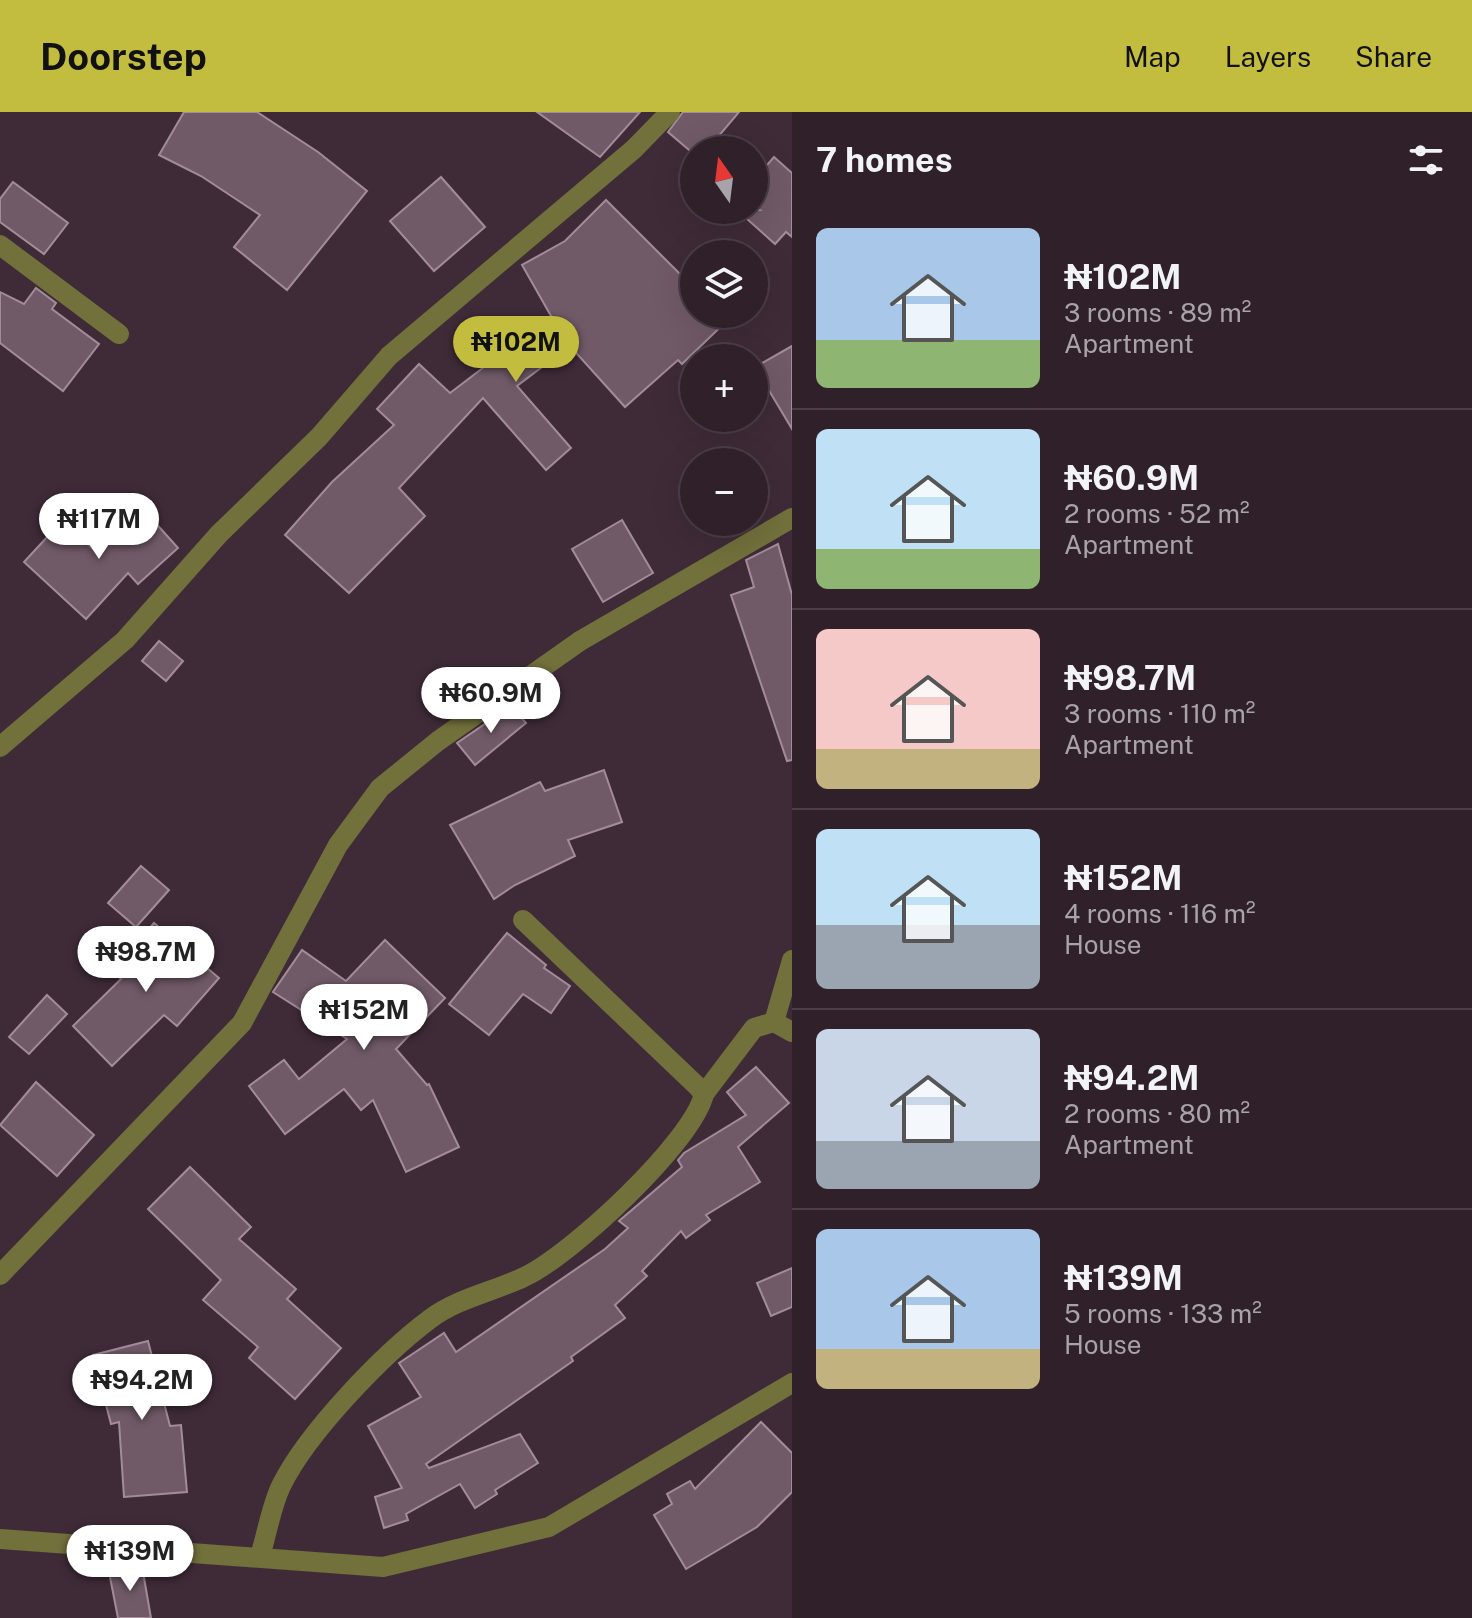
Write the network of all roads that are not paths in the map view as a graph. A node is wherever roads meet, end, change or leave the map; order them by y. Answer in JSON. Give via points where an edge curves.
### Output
{"nodes":[{"id":1,"x":670,"y":112,"type":"edge"},
{"id":2,"x":0,"y":245,"type":"edge"},
{"id":3,"x":119,"y":334,"type":"dead end"},
{"id":4,"x":792,"y":518,"type":"edge"},
{"id":5,"x":0,"y":747,"type":"edge"},
{"id":6,"x":523,"y":920,"type":"dead end"},
{"id":7,"x":792,"y":960,"type":"edge"},
{"id":8,"x":783,"y":1027,"type":"edge"},
{"id":9,"x":704,"y":1094,"type":"junction"},
{"id":10,"x":0,"y":1275,"type":"edge"},
{"id":11,"x":789,"y":1389,"type":"edge"},
{"id":12,"x":0,"y":1539,"type":"edge"},
{"id":13,"x":260,"y":1556,"type":"junction"}],
"edges":[{"from":1,"to":5,"type":"street","via":[[634,149],[389,356],[125,640]]},
{"from":2,"to":3,"type":"street"},
{"from":4,"to":10,"type":"street","via":[[580,641],[380,788],[338,845],[242,1023]]},
{"from":6,"to":9,"type":"street"},
{"from":7,"to":8,"type":"street"},
{"from":8,"to":9,"type":"street","via":[[754,1028]]},
{"from":9,"to":13,"type":"street","via":[[680,1139],[569,1249],[525,1277],[431,1318],[377,1365],[325,1423],[281,1487]]},
{"from":11,"to":13,"type":"street","via":[[549,1527],[383,1567]]},
{"from":12,"to":13,"type":"street"}]}
